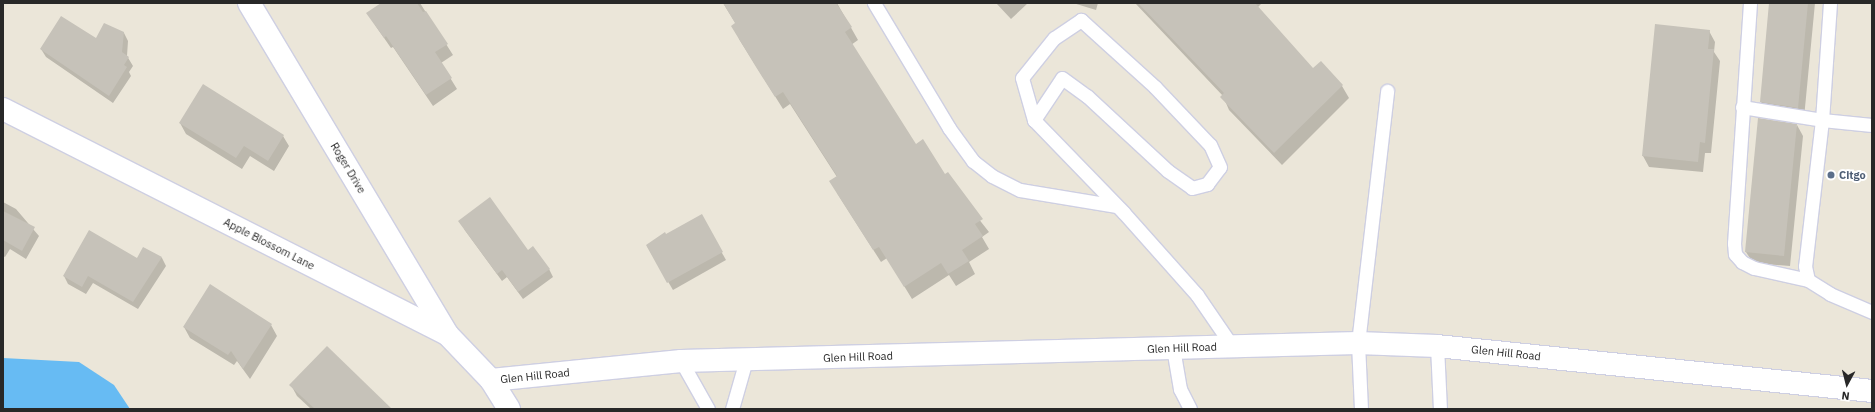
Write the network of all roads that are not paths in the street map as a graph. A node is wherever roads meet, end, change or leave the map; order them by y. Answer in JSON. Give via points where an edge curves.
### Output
{"nodes":[{"id":1,"x":249,"y":3,"type":"edge"},
{"id":2,"x":874,"y":3,"type":"edge"},
{"id":3,"x":1750,"y":3,"type":"edge"},
{"id":4,"x":1830,"y":3,"type":"edge"},
{"id":5,"x":1387,"y":90,"type":"dead end"},
{"id":6,"x":1742,"y":107,"type":"junction"},
{"id":7,"x":3,"y":109,"type":"edge"},
{"id":8,"x":1034,"y":120,"type":"junction"},
{"id":9,"x":1822,"y":120,"type":"junction"},
{"id":10,"x":1872,"y":125,"type":"edge"},
{"id":11,"x":1117,"y":206,"type":"junction"},
{"id":12,"x":1808,"y":280,"type":"junction"},
{"id":13,"x":1872,"y":312,"type":"edge"},
{"id":14,"x":447,"y":334,"type":"junction"},
{"id":15,"x":1358,"y":343,"type":"junction"},
{"id":16,"x":1232,"y":346,"type":"junction"},
{"id":17,"x":1437,"y":346,"type":"junction"},
{"id":18,"x":1173,"y":348,"type":"junction"},
{"id":19,"x":746,"y":360,"type":"junction"},
{"id":20,"x":681,"y":361,"type":"junction"},
{"id":21,"x":491,"y":380,"type":"junction"},
{"id":22,"x":1872,"y":391,"type":"edge"},
{"id":23,"x":509,"y":409,"type":"edge"},
{"id":24,"x":708,"y":409,"type":"edge"},
{"id":25,"x":732,"y":409,"type":"edge"},
{"id":26,"x":1190,"y":409,"type":"edge"},
{"id":27,"x":1361,"y":409,"type":"edge"},
{"id":28,"x":1440,"y":409,"type":"edge"}],
"edges":[{"from":1,"to":14,"type":"street","name":"Roger Drive"},
{"from":2,"to":11,"type":"lane","via":[[941,115],[973,161],[992,176],[1020,190]]},
{"from":3,"to":6,"type":"lane"},
{"from":4,"to":9,"type":"lane"},
{"from":5,"to":15,"type":"lane"},
{"from":6,"to":9,"type":"lane"},
{"from":6,"to":12,"type":"lane","via":[[1736,254],[1742,262],[1754,268]]},
{"from":7,"to":14,"type":"street","name":"Apple Blossom Lane"},
{"from":8,"to":8,"type":"lane","via":[[1022,78],[1054,38],[1080,20],[1155,87],[1210,145],[1220,167],[1208,184],[1192,188],[1168,171],[1087,96],[1062,78]]},
{"from":8,"to":11,"type":"lane"},
{"from":9,"to":10,"type":"lane"},
{"from":9,"to":12,"type":"lane","via":[[1805,266]]},
{"from":11,"to":16,"type":"lane","via":[[1197,295]]},
{"from":12,"to":13,"type":"lane","via":[[1830,294]]},
{"from":14,"to":21,"type":"street","name":"Apple Blossom Lane"},
{"from":15,"to":16,"type":"street","name":"Glen Hill Road"},
{"from":15,"to":17,"type":"street","name":"Glen Hill Road"},
{"from":15,"to":27,"type":"lane"},
{"from":16,"to":18,"type":"street","name":"Glen Hill Road"},
{"from":17,"to":22,"type":"street","name":"Glen Hill Road"},
{"from":17,"to":28,"type":"lane"},
{"from":18,"to":19,"type":"street","name":"Glen Hill Road"},
{"from":18,"to":26,"type":"lane","via":[[1180,389]]},
{"from":19,"to":20,"type":"street","name":"Glen Hill Road"},
{"from":19,"to":25,"type":"lane"},
{"from":20,"to":21,"type":"street","name":"Glen Hill Road"},
{"from":20,"to":24,"type":"lane"},
{"from":21,"to":23,"type":"street","name":"Apple Blossom Lane"}]}
